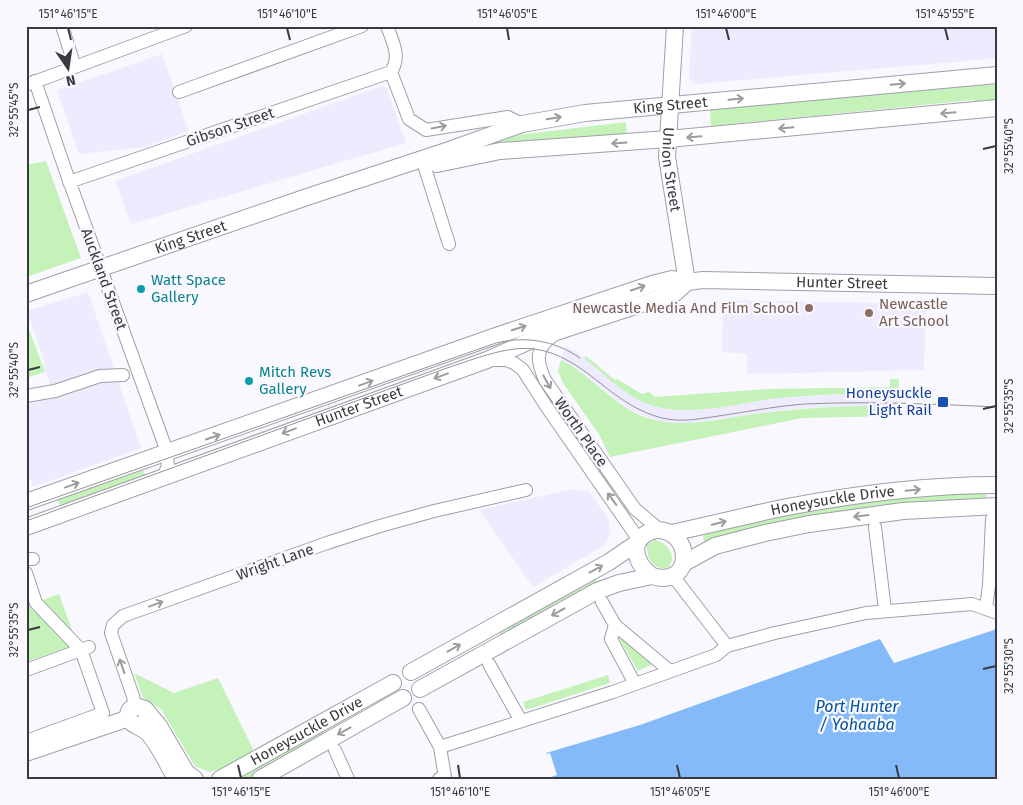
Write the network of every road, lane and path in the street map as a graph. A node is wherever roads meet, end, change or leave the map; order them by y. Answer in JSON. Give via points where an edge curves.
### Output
{"nodes":[{"id":1,"x":62,"y":26,"type":"edge"},
{"id":2,"x":362,"y":26,"type":"edge"},
{"id":3,"x":387,"y":26,"type":"edge"},
{"id":4,"x":675,"y":26,"type":"edge"},
{"id":5,"x":178,"y":28,"type":"edge"},
{"id":6,"x":75,"y":67,"type":"junction"},
{"id":7,"x":390,"y":72,"type":"junction"},
{"id":8,"x":997,"y":75,"type":"edge"},
{"id":9,"x":31,"y":83,"type":"edge"},
{"id":10,"x":179,"y":92,"type":"dead end"},
{"id":11,"x":670,"y":105,"type":"junction"},
{"id":12,"x":997,"y":108,"type":"edge"},
{"id":13,"x":522,"y":124,"type":"junction"},
{"id":14,"x":668,"y":140,"type":"junction"},
{"id":15,"x":425,"y":168,"type":"junction"},
{"id":16,"x":354,"y":181,"type":"junction"},
{"id":17,"x":69,"y":182,"type":"junction"},
{"id":18,"x":449,"y":244,"type":"dead end"},
{"id":19,"x":101,"y":268,"type":"junction"},
{"id":20,"x":687,"y":282,"type":"junction"},
{"id":21,"x":997,"y":286,"type":"edge"},
{"id":22,"x":26,"y":294,"type":"edge"},
{"id":23,"x":565,"y":329,"type":"junction"},
{"id":24,"x":487,"y":360,"type":"junction"},
{"id":25,"x":123,"y":375,"type":"dead end"},
{"id":26,"x":26,"y":396,"type":"edge"},
{"id":27,"x":167,"y":453,"type":"junction"},
{"id":28,"x":164,"y":476,"type":"junction"},
{"id":29,"x":997,"y":486,"type":"edge"},
{"id":30,"x":526,"y":490,"type":"dead end"},
{"id":31,"x":26,"y":502,"type":"edge"},
{"id":32,"x":994,"y":512,"type":"edge"},
{"id":33,"x":26,"y":527,"type":"edge"},
{"id":34,"x":875,"y":527,"type":"dead end"},
{"id":35,"x":666,"y":531,"type":"junction"},
{"id":36,"x":638,"y":541,"type":"junction"},
{"id":37,"x":684,"y":563,"type":"junction"},
{"id":38,"x":26,"y":573,"type":"edge"},
{"id":39,"x":652,"y":576,"type":"junction"},
{"id":40,"x":673,"y":576,"type":"junction"},
{"id":41,"x":602,"y":602,"type":"dead end"},
{"id":42,"x":884,"y":610,"type":"junction"},
{"id":43,"x":991,"y":611,"type":"edge"},
{"id":44,"x":615,"y":625,"type":"junction"},
{"id":45,"x":727,"y":646,"type":"junction"},
{"id":46,"x":85,"y":649,"type":"junction"},
{"id":47,"x":489,"y":664,"type":"dead end"},
{"id":48,"x":26,"y":670,"type":"edge"},
{"id":49,"x":670,"y":671,"type":"junction"},
{"id":50,"x":411,"y":672,"type":"junction"},
{"id":51,"x":393,"y":683,"type":"junction"},
{"id":52,"x":635,"y":684,"type":"junction"},
{"id":53,"x":420,"y":689,"type":"junction"},
{"id":54,"x":403,"y":698,"type":"junction"},
{"id":55,"x":419,"y":709,"type":"dead end"},
{"id":56,"x":136,"y":715,"type":"junction"},
{"id":57,"x":521,"y":721,"type":"junction"},
{"id":58,"x":26,"y":741,"type":"edge"},
{"id":59,"x":440,"y":747,"type":"junction"},
{"id":60,"x":335,"y":750,"type":"dead end"},
{"id":61,"x":26,"y":753,"type":"edge"},
{"id":62,"x":176,"y":779,"type":"edge"},
{"id":63,"x":195,"y":779,"type":"edge"},
{"id":64,"x":220,"y":779,"type":"edge"},
{"id":65,"x":260,"y":779,"type":"edge"},
{"id":66,"x":348,"y":779,"type":"edge"},
{"id":67,"x":439,"y":779,"type":"edge"}],
"edges":[{"from":1,"to":6,"type":"street"},
{"from":2,"to":10,"type":"street"},
{"from":3,"to":7,"type":"street","via":[[396,60]]},
{"from":4,"to":11,"type":"main road","name":"Union Street"},
{"from":5,"to":6,"type":"street"},
{"from":6,"to":9,"type":"street"},
{"from":7,"to":13,"type":"street","one_way":true,"via":[[408,119],[426,130],[508,116]]},
{"from":7,"to":17,"type":"street","name":"Gibson Street"},
{"from":11,"to":8,"type":"main road","name":"King Street","one_way":true},
{"from":9,"to":17,"type":"street","name":"Auckland Street"},
{"from":13,"to":11,"type":"main road","name":"King Street","one_way":true,"via":[[585,113]]},
{"from":11,"to":14,"type":"main road","name":"Union Street"},
{"from":12,"to":14,"type":"main road","name":"King Street","one_way":true},
{"from":13,"to":16,"type":"main road","name":"King Street"},
{"from":14,"to":15,"type":"main road","name":"King Street","one_way":true,"via":[[500,151]]},
{"from":14,"to":20,"type":"main road","name":"Union Street","via":[[667,157]]},
{"from":15,"to":16,"type":"main road","name":"King Street"},
{"from":15,"to":18,"type":"street"},
{"from":16,"to":19,"type":"main road","name":"King Street"},
{"from":17,"to":19,"type":"street","name":"Auckland Street"},
{"from":19,"to":22,"type":"main road","name":"King Street"},
{"from":19,"to":27,"type":"street","name":"Auckland Street"},
{"from":20,"to":21,"type":"main road","name":"Hunter Street"},
{"from":20,"to":23,"type":"main road","name":"Hunter Street","via":[[675,293]]},
{"from":27,"to":20,"type":"main road","name":"Hunter Street","one_way":true,"via":[[652,284],[672,279]]},
{"from":23,"to":24,"type":"main road","name":"Hunter Street"},
{"from":23,"to":35,"type":"street","name":"Worth Place","one_way":true,"via":[[545,342],[540,352],[539,363],[545,380],[635,509]]},
{"from":24,"to":28,"type":"main road","name":"Hunter Street","one_way":true},
{"from":36,"to":24,"type":"street","name":"Worth Place","one_way":true,"via":[[523,370],[506,360]]},
{"from":25,"to":26,"type":"street","via":[[100,376],[55,391]]},
{"from":27,"to":28,"type":"street","name":"Auckland Street","via":[[168,468]]},
{"from":31,"to":27,"type":"main road","name":"Hunter Street","one_way":true},
{"from":28,"to":33,"type":"main road","name":"Hunter Street"},
{"from":35,"to":29,"type":"main road","name":"Honeysuckle Drive","one_way":true,"via":[[834,499],[911,490]]},
{"from":56,"to":30,"type":"street","name":"Wright Lane","one_way":true,"via":[[133,696],[111,633],[118,620],[327,543],[434,511]]},
{"from":32,"to":37,"type":"main road","name":"Honeysuckle Drive","one_way":true,"via":[[903,511],[809,524],[715,546]]},
{"from":32,"to":43,"type":"street","via":[[989,585]]},
{"from":34,"to":42,"type":"street"},
{"from":35,"to":36,"type":"main road","via":[[650,532]]},
{"from":35,"to":37,"type":"main road","via":[[678,540]]},
{"from":36,"to":39,"type":"main road","via":[[638,560]]},
{"from":50,"to":36,"type":"main road","one_way":true,"via":[[609,562]]},
{"from":37,"to":40,"type":"main road"},
{"from":38,"to":46,"type":"street","via":[[36,603]]},
{"from":39,"to":40,"type":"main road"},
{"from":39,"to":53,"type":"main road","one_way":true,"via":[[619,583],[591,594]]},
{"from":40,"to":45,"type":"street"},
{"from":41,"to":44,"type":"street"},
{"from":42,"to":43,"type":"street","via":[[972,604]]},
{"from":42,"to":45,"type":"street"},
{"from":44,"to":49,"type":"street"},
{"from":44,"to":52,"type":"street","via":[[611,639]]},
{"from":45,"to":49,"type":"street","via":[[716,655]]},
{"from":46,"to":48,"type":"street"},
{"from":46,"to":58,"type":"street","via":[[104,713]]},
{"from":47,"to":57,"type":"street"},
{"from":49,"to":52,"type":"street"},
{"from":50,"to":51,"type":"main road","via":[[396,675]]},
{"from":50,"to":53,"type":"main road","via":[[419,678]]},
{"from":51,"to":54,"type":"main road","via":[[396,694]]},
{"from":51,"to":64,"type":"main road","name":"Honeysuckle Drive"},
{"from":52,"to":57,"type":"street"},
{"from":53,"to":54,"type":"main road","via":[[413,697]]},
{"from":54,"to":65,"type":"main road","name":"Honeysuckle Drive","one_way":true},
{"from":55,"to":59,"type":"street"},
{"from":56,"to":61,"type":"main road"},
{"from":56,"to":62,"type":"main road"},
{"from":56,"to":63,"type":"main road","via":[[159,726],[186,772]]},
{"from":57,"to":59,"type":"street"},
{"from":59,"to":67,"type":"street","via":[[445,777]]},
{"from":60,"to":66,"type":"street"}]}
